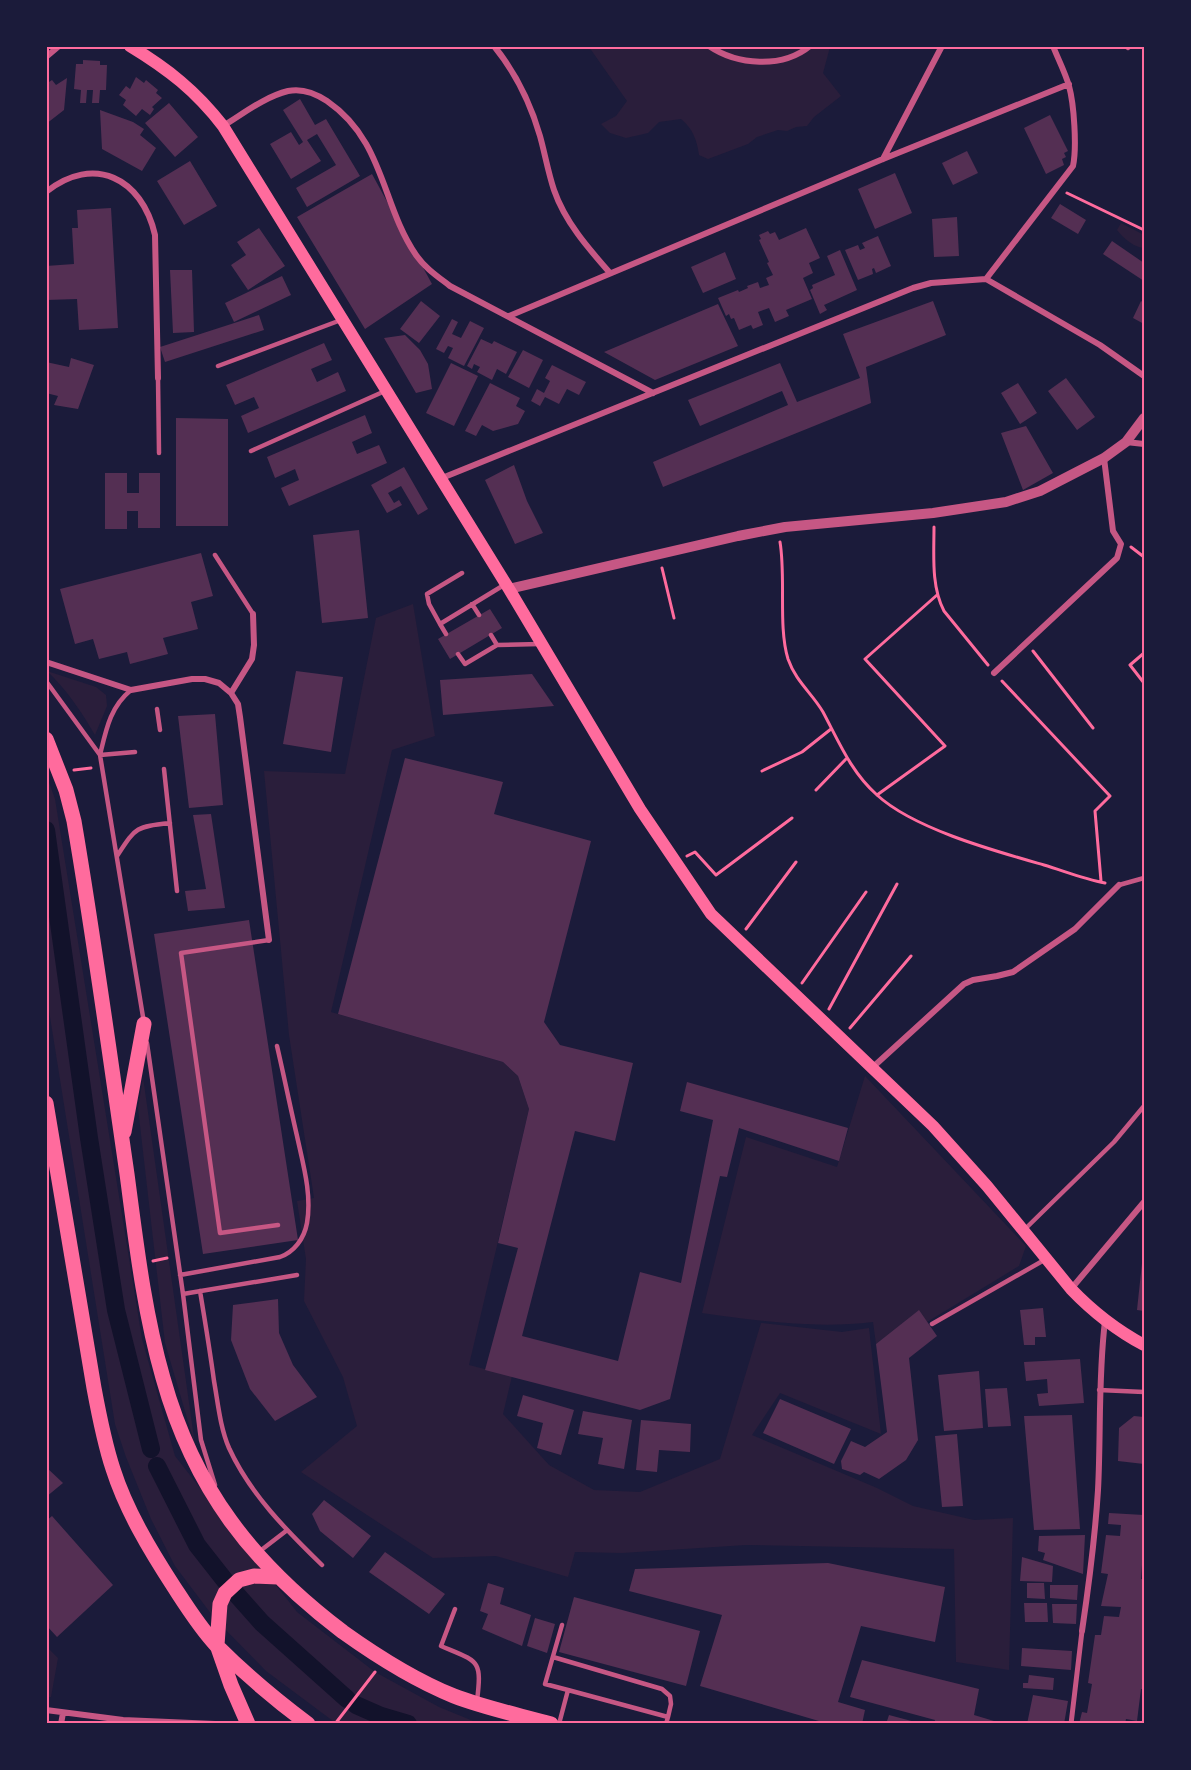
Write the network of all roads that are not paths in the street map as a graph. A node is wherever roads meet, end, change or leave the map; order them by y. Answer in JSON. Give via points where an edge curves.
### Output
{"nodes":[{"id":1,"x":59,"y":46,"type":"edge"},
{"id":2,"x":130,"y":46,"type":"edge"},
{"id":3,"x":494,"y":46,"type":"edge"},
{"id":4,"x":709,"y":46,"type":"edge"},
{"id":5,"x":810,"y":46,"type":"edge"},
{"id":6,"x":942,"y":46,"type":"edge"},
{"id":7,"x":1053,"y":46,"type":"edge"},
{"id":8,"x":46,"y":57,"type":"edge"},
{"id":9,"x":1069,"y":84,"type":"junction"},
{"id":10,"x":223,"y":126,"type":"junction"},
{"id":11,"x":884,"y":159,"type":"junction"},
{"id":12,"x":46,"y":192,"type":"edge"},
{"id":13,"x":610,"y":273,"type":"junction"},
{"id":14,"x":986,"y":279,"type":"junction"},
{"id":15,"x":509,"y":316,"type":"junction"},
{"id":16,"x":343,"y":319,"type":"junction"},
{"id":17,"x":219,"y":366,"type":"dead end"},
{"id":18,"x":1144,"y":376,"type":"edge"},
{"id":19,"x":158,"y":378,"type":"joint"},
{"id":20,"x":388,"y":390,"type":"junction"},
{"id":21,"x":653,"y":393,"type":"junction"},
{"id":22,"x":1144,"y":418,"type":"edge"},
{"id":23,"x":1126,"y":442,"type":"junction"},
{"id":24,"x":1144,"y":444,"type":"edge"},
{"id":25,"x":250,"y":451,"type":"dead end"},
{"id":26,"x":159,"y":453,"type":"dead end"},
{"id":27,"x":1104,"y":458,"type":"junction"},
{"id":28,"x":442,"y":478,"type":"junction"},
{"id":29,"x":215,"y":555,"type":"dead end"},
{"id":30,"x":462,"y":573,"type":"dead end"},
{"id":31,"x":508,"y":586,"type":"junction"},
{"id":32,"x":472,"y":604,"type":"junction"},
{"id":33,"x":253,"y":614,"type":"joint"},
{"id":34,"x":479,"y":615,"type":"dead end"},
{"id":35,"x":440,"y":624,"type":"junction"},
{"id":36,"x":447,"y":634,"type":"dead end"},
{"id":37,"x":491,"y":635,"type":"dead end"},
{"id":38,"x":542,"y":644,"type":"junction"},
{"id":39,"x":497,"y":645,"type":"junction"},
{"id":40,"x":458,"y":654,"type":"dead end"},
{"id":41,"x":46,"y":662,"type":"edge"},
{"id":42,"x":994,"y":673,"type":"dead end"},
{"id":43,"x":46,"y":681,"type":"edge"},
{"id":44,"x":131,"y":690,"type":"junction"},
{"id":45,"x":231,"y":693,"type":"junction"},
{"id":46,"x":157,"y":709,"type":"dead end"},
{"id":47,"x":160,"y":730,"type":"dead end"},
{"id":48,"x":46,"y":739,"type":"edge"},
{"id":49,"x":135,"y":752,"type":"dead end"},
{"id":50,"x":100,"y":756,"type":"junction"},
{"id":51,"x":164,"y":769,"type":"dead end"},
{"id":52,"x":170,"y":823,"type":"junction"},
{"id":53,"x":117,"y":856,"type":"junction"},
{"id":54,"x":1144,"y":878,"type":"edge"},
{"id":55,"x":1119,"y":885,"type":"joint"},
{"id":56,"x":177,"y":891,"type":"dead end"},
{"id":57,"x":269,"y":940,"type":"joint"},
{"id":58,"x":144,"y":1024,"type":"junction"},
{"id":59,"x":277,"y":1046,"type":"dead end"},
{"id":60,"x":873,"y":1068,"type":"junction"},
{"id":61,"x":46,"y":1103,"type":"edge"},
{"id":62,"x":1144,"y":1106,"type":"edge"},
{"id":63,"x":50,"y":1137,"type":"edge"},
{"id":64,"x":122,"y":1144,"type":"junction"},
{"id":65,"x":1144,"y":1202,"type":"edge"},
{"id":66,"x":278,"y":1225,"type":"dead end"},
{"id":67,"x":1024,"y":1230,"type":"junction"},
{"id":68,"x":1046,"y":1259,"type":"junction"},
{"id":69,"x":180,"y":1275,"type":"junction"},
{"id":70,"x":297,"y":1275,"type":"dead end"},
{"id":71,"x":1071,"y":1289,"type":"junction"},
{"id":72,"x":200,"y":1291,"type":"junction"},
{"id":73,"x":183,"y":1294,"type":"junction"},
{"id":74,"x":1105,"y":1321,"type":"junction"},
{"id":75,"x":932,"y":1324,"type":"dead end"},
{"id":76,"x":1144,"y":1345,"type":"edge"},
{"id":77,"x":1099,"y":1390,"type":"junction"},
{"id":78,"x":1144,"y":1392,"type":"edge"},
{"id":79,"x":222,"y":1510,"type":"junction"},
{"id":80,"x":286,"y":1531,"type":"junction"},
{"id":81,"x":255,"y":1554,"type":"junction"},
{"id":82,"x":322,"y":1565,"type":"dead end"},
{"id":83,"x":278,"y":1577,"type":"junction"},
{"id":84,"x":455,"y":1609,"type":"dead end"},
{"id":85,"x":562,"y":1625,"type":"dead end"},
{"id":86,"x":1082,"y":1631,"type":"joint"},
{"id":87,"x":217,"y":1645,"type":"junction"},
{"id":88,"x":553,"y":1657,"type":"junction"},
{"id":89,"x":568,"y":1689,"type":"junction"},
{"id":90,"x":477,"y":1703,"type":"junction"},
{"id":91,"x":46,"y":1710,"type":"edge"},
{"id":92,"x":63,"y":1713,"type":"junction"},
{"id":93,"x":668,"y":1717,"type":"junction"},
{"id":94,"x":207,"y":1723,"type":"edge"},
{"id":95,"x":61,"y":1724,"type":"edge"},
{"id":96,"x":215,"y":1724,"type":"edge"},
{"id":97,"x":248,"y":1724,"type":"edge"},
{"id":98,"x":308,"y":1724,"type":"edge"},
{"id":99,"x":550,"y":1724,"type":"edge"},
{"id":100,"x":559,"y":1724,"type":"edge"},
{"id":101,"x":666,"y":1724,"type":"edge"},
{"id":102,"x":1071,"y":1724,"type":"edge"}],
"edges":[{"from":1,"to":8,"type":"street"},
{"from":2,"to":10,"type":"main road","via":[[192,90]]},
{"from":3,"to":13,"type":"street","via":[[527,102],[565,215]]},
{"from":4,"to":5,"type":"street","via":[[731,57],[767,62],[784,60]]},
{"from":6,"to":11,"type":"street"},
{"from":7,"to":9,"type":"street"},
{"from":9,"to":11,"type":"street"},
{"from":9,"to":14,"type":"street","via":[[1073,166]]},
{"from":10,"to":15,"type":"street","via":[[290,91],[311,92],[322,98],[364,140],[405,234],[430,272]]},
{"from":10,"to":16,"type":"main road"},
{"from":11,"to":13,"type":"street"},
{"from":12,"to":19,"type":"street","via":[[72,176],[99,174],[124,184],[144,204],[155,235]]},
{"from":13,"to":15,"type":"street"},
{"from":14,"to":18,"type":"street"},
{"from":14,"to":21,"type":"street","via":[[913,288]]},
{"from":15,"to":21,"type":"street"},
{"from":16,"to":17,"type":"lane"},
{"from":16,"to":20,"type":"main road"},
{"from":19,"to":26,"type":"lane"},
{"from":20,"to":25,"type":"lane"},
{"from":20,"to":28,"type":"main road"},
{"from":21,"to":28,"type":"street"},
{"from":22,"to":23,"type":"street"},
{"from":23,"to":24,"type":"street"},
{"from":23,"to":27,"type":"street"},
{"from":27,"to":31,"type":"street","via":[[1006,502],[778,529]]},
{"from":27,"to":42,"type":"street","via":[[1113,531],[1121,544],[1117,558]]},
{"from":28,"to":31,"type":"main road"},
{"from":29,"to":33,"type":"lane"},
{"from":30,"to":35,"type":"lane","via":[[427,594]]},
{"from":31,"to":32,"type":"lane"},
{"from":31,"to":38,"type":"main road"},
{"from":32,"to":34,"type":"lane"},
{"from":32,"to":35,"type":"lane"},
{"from":33,"to":45,"type":"street","via":[[252,659]]},
{"from":35,"to":36,"type":"lane"},
{"from":37,"to":39,"type":"lane"},
{"from":38,"to":39,"type":"lane"},
{"from":38,"to":60,"type":"main road","via":[[601,746],[711,914]]},
{"from":39,"to":40,"type":"lane","via":[[465,664]]},
{"from":41,"to":44,"type":"street"},
{"from":43,"to":50,"type":"lane"},
{"from":44,"to":45,"type":"street","via":[[206,679]]},
{"from":44,"to":50,"type":"lane","via":[[111,715]]},
{"from":45,"to":57,"type":"street","via":[[240,717]]},
{"from":46,"to":47,"type":"lane"},
{"from":48,"to":64,"type":"main road","via":[[74,821]]},
{"from":49,"to":50,"type":"lane"},
{"from":50,"to":53,"type":"lane"},
{"from":51,"to":52,"type":"lane"},
{"from":52,"to":53,"type":"lane","via":[[143,826]]},
{"from":52,"to":56,"type":"lane"},
{"from":53,"to":58,"type":"lane"},
{"from":54,"to":55,"type":"lane"},
{"from":55,"to":60,"type":"street","via":[[1075,928],[1013,972],[964,984]]},
{"from":57,"to":66,"type":"lane","via":[[181,952],[220,1233]]},
{"from":58,"to":64,"type":"main road"},
{"from":58,"to":69,"type":"lane"},
{"from":59,"to":69,"type":"lane","via":[[307,1180],[307,1226],[290,1253],[280,1257]]},
{"from":60,"to":67,"type":"main road","via":[[933,1126]]},
{"from":61,"to":63,"type":"main road"},
{"from":62,"to":67,"type":"lane","via":[[1114,1142]]},
{"from":63,"to":87,"type":"main road","via":[[94,1388],[113,1471],[156,1560],[191,1614]]},
{"from":64,"to":79,"type":"main road","via":[[155,1346],[171,1402],[198,1469]]},
{"from":65,"to":71,"type":"street"},
{"from":67,"to":68,"type":"main road"},
{"from":68,"to":71,"type":"main road"},
{"from":68,"to":75,"type":"lane"},
{"from":69,"to":73,"type":"lane"},
{"from":70,"to":72,"type":"lane"},
{"from":71,"to":74,"type":"main road"},
{"from":72,"to":73,"type":"lane"},
{"from":72,"to":80,"type":"lane","via":[[229,1447],[242,1472]]},
{"from":73,"to":79,"type":"lane","via":[[201,1440]]},
{"from":74,"to":76,"type":"main road"},
{"from":74,"to":77,"type":"street"},
{"from":77,"to":78,"type":"lane"},
{"from":77,"to":86,"type":"street","via":[[1097,1500]]},
{"from":79,"to":81,"type":"main road"},
{"from":80,"to":81,"type":"lane"},
{"from":80,"to":82,"type":"lane"},
{"from":81,"to":83,"type":"main road"},
{"from":83,"to":87,"type":"main road","via":[[239,1580],[225,1593],[220,1604]]},
{"from":83,"to":90,"type":"main road","via":[[384,1661]]},
{"from":84,"to":90,"type":"lane","via":[[441,1646],[477,1665]]},
{"from":85,"to":88,"type":"lane"},
{"from":86,"to":102,"type":"street"},
{"from":87,"to":97,"type":"main road"},
{"from":87,"to":98,"type":"main road"},
{"from":88,"to":89,"type":"lane","via":[[545,1684]]},
{"from":88,"to":93,"type":"lane","via":[[662,1689],[671,1704]]},
{"from":89,"to":93,"type":"lane"},
{"from":89,"to":100,"type":"lane"},
{"from":90,"to":99,"type":"main road"},
{"from":91,"to":92,"type":"street"},
{"from":92,"to":94,"type":"street"},
{"from":92,"to":95,"type":"street"},
{"from":93,"to":101,"type":"lane"},
{"from":94,"to":96,"type":"street"}]}
